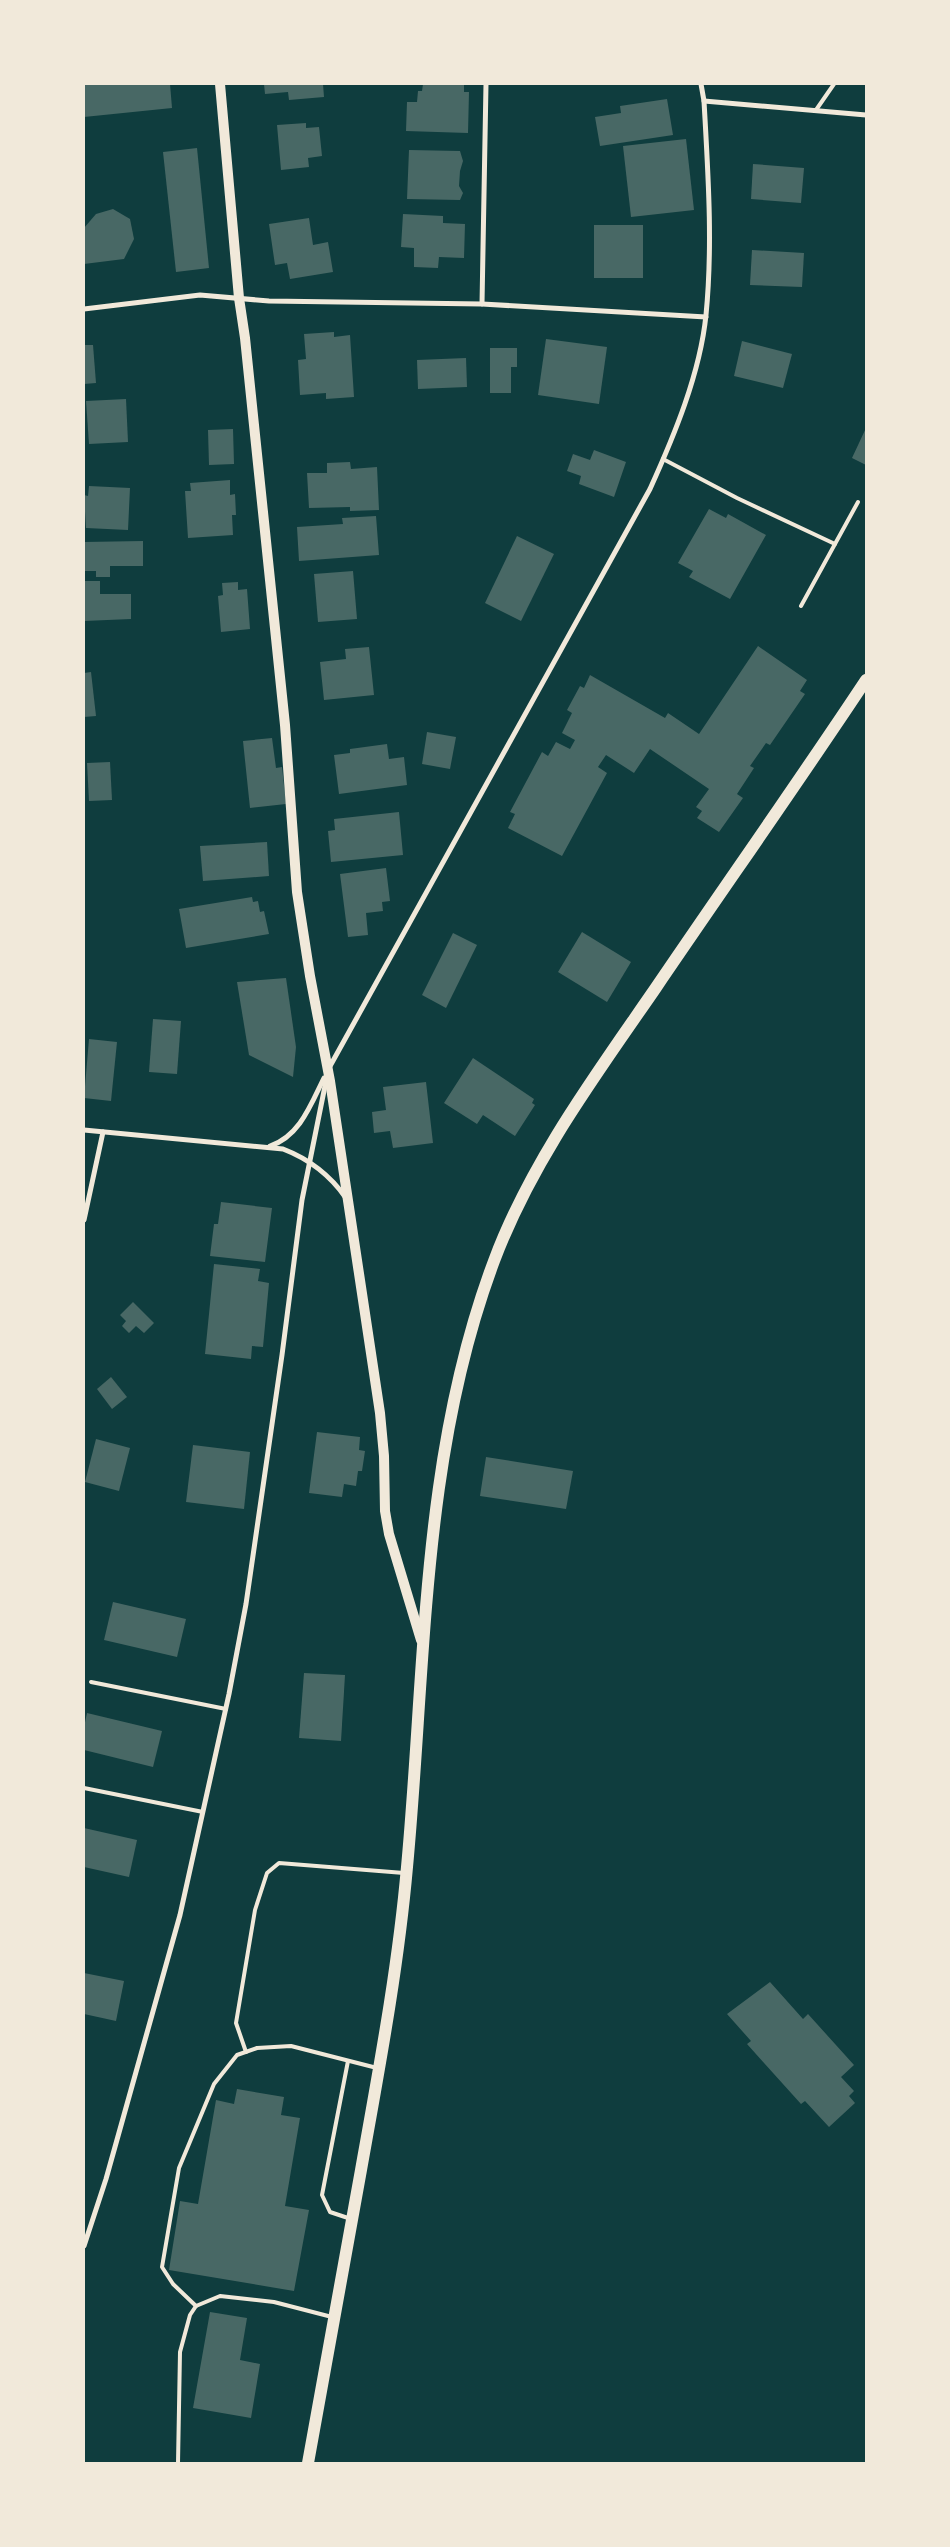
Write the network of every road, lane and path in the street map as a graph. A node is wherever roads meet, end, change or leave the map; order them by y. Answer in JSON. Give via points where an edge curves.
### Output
{"nodes":[{"id":1,"x":220,"y":84,"type":"edge"},
{"id":2,"x":486,"y":84,"type":"edge"},
{"id":3,"x":701,"y":84,"type":"edge"},
{"id":4,"x":834,"y":84,"type":"edge"},
{"id":5,"x":704,"y":102,"type":"junction"},
{"id":6,"x":816,"y":110,"type":"junction"},
{"id":7,"x":866,"y":115,"type":"edge"},
{"id":8,"x":238,"y":298,"type":"junction"},
{"id":9,"x":482,"y":304,"type":"junction"},
{"id":10,"x":84,"y":309,"type":"edge"},
{"id":11,"x":706,"y":316,"type":"junction"},
{"id":12,"x":663,"y":459,"type":"junction"},
{"id":13,"x":858,"y":502,"type":"dead end"},
{"id":14,"x":834,"y":544,"type":"junction"},
{"id":15,"x":801,"y":606,"type":"dead end"},
{"id":16,"x":866,"y":680,"type":"edge"},
{"id":17,"x":327,"y":1071,"type":"junction"},
{"id":18,"x":84,"y":1130,"type":"edge"},
{"id":19,"x":103,"y":1132,"type":"junction"},
{"id":20,"x":267,"y":1147,"type":"junction"},
{"id":21,"x":309,"y":1162,"type":"junction"},
{"id":22,"x":348,"y":1203,"type":"junction"},
{"id":23,"x":84,"y":1220,"type":"edge"},
{"id":24,"x":422,"y":1644,"type":"junction"},
{"id":25,"x":92,"y":1682,"type":"dead end"},
{"id":26,"x":226,"y":1709,"type":"junction"},
{"id":27,"x":84,"y":1788,"type":"edge"},
{"id":28,"x":203,"y":1812,"type":"junction"},
{"id":29,"x":406,"y":1874,"type":"junction"},
{"id":30,"x":246,"y":2052,"type":"junction"},
{"id":31,"x":348,"y":2061,"type":"junction"},
{"id":32,"x":379,"y":2069,"type":"junction"},
{"id":33,"x":352,"y":2220,"type":"junction"},
{"id":34,"x":84,"y":2246,"type":"edge"},
{"id":35,"x":196,"y":2306,"type":"junction"},
{"id":36,"x":334,"y":2318,"type":"junction"},
{"id":37,"x":178,"y":2463,"type":"edge"},
{"id":38,"x":308,"y":2463,"type":"edge"}],
"edges":[{"from":1,"to":8,"type":"main road"},
{"from":2,"to":9,"type":"street"},
{"from":3,"to":5,"type":"street"},
{"from":4,"to":6,"type":"lane"},
{"from":5,"to":6,"type":"street"},
{"from":5,"to":11,"type":"street","via":[[710,218]]},
{"from":6,"to":7,"type":"street"},
{"from":8,"to":9,"type":"street"},
{"from":8,"to":10,"type":"street","via":[[200,295]]},
{"from":8,"to":17,"type":"main road","via":[[245,338],[285,725],[297,892]]},
{"from":9,"to":11,"type":"street"},
{"from":11,"to":12,"type":"street","via":[[682,415]]},
{"from":12,"to":14,"type":"lane"},
{"from":12,"to":17,"type":"street","via":[[650,489]]},
{"from":13,"to":14,"type":"lane"},
{"from":14,"to":15,"type":"lane"},
{"from":16,"to":24,"type":"main road","via":[[594,1076],[536,1168],[516,1208],[485,1287],[457,1382],[439,1483]]},
{"from":17,"to":20,"type":"street","via":[[304,1119],[287,1137]]},
{"from":17,"to":21,"type":"street"},
{"from":17,"to":22,"type":"main road"},
{"from":18,"to":19,"type":"street"},
{"from":19,"to":20,"type":"street"},
{"from":19,"to":23,"type":"street"},
{"from":20,"to":21,"type":"street","via":[[283,1149]]},
{"from":21,"to":22,"type":"street","via":[[329,1177]]},
{"from":21,"to":26,"type":"street","via":[[246,1604]]},
{"from":22,"to":24,"type":"main road","via":[[380,1413],[385,1511]]},
{"from":24,"to":29,"type":"main road"},
{"from":25,"to":26,"type":"lane"},
{"from":26,"to":28,"type":"street"},
{"from":27,"to":28,"type":"lane"},
{"from":28,"to":34,"type":"street","via":[[180,1915]]},
{"from":29,"to":30,"type":"lane","via":[[279,1863],[267,1873],[255,1910],[236,2022]]},
{"from":29,"to":32,"type":"main road","via":[[392,1996]]},
{"from":30,"to":31,"type":"lane","via":[[257,2048],[291,2046]]},
{"from":30,"to":35,"type":"lane","via":[[237,2055],[214,2084],[179,2168],[162,2267],[173,2284]]},
{"from":31,"to":32,"type":"lane"},
{"from":31,"to":33,"type":"lane","via":[[322,2195],[330,2212]]},
{"from":32,"to":33,"type":"main road"},
{"from":33,"to":36,"type":"main road"},
{"from":35,"to":36,"type":"lane","via":[[220,2296],[274,2302]]},
{"from":35,"to":37,"type":"lane","via":[[190,2315],[180,2352]]},
{"from":36,"to":38,"type":"main road"}]}
